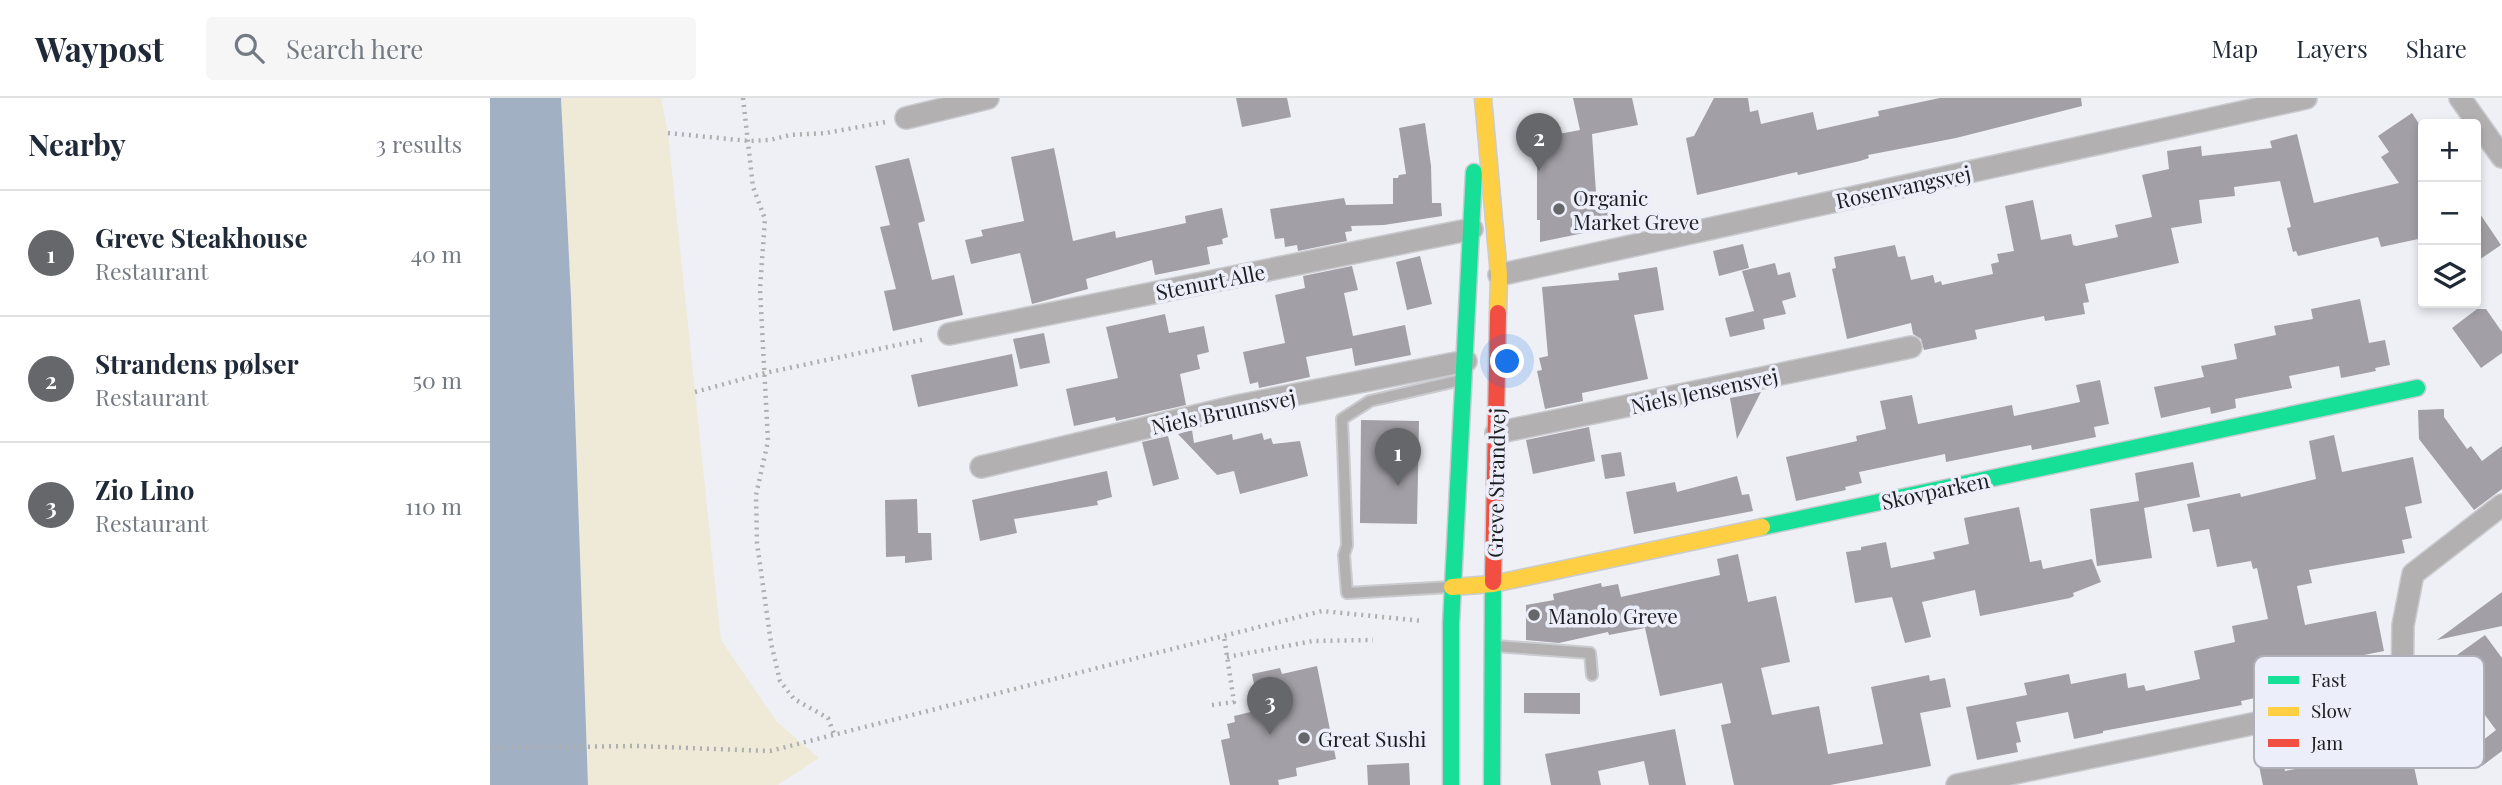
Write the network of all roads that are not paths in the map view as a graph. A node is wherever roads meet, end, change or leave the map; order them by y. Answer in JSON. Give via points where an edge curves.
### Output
{"nodes":[{"id":1,"x":988,"y":98,"type":"edge"},
{"id":2,"x":1476,"y":98,"type":"edge"},
{"id":3,"x":1483,"y":98,"type":"edge"},
{"id":4,"x":2306,"y":98,"type":"edge"},
{"id":5,"x":2460,"y":98,"type":"edge"},
{"id":6,"x":906,"y":118,"type":"road end"},
{"id":7,"x":2502,"y":157,"type":"edge"},
{"id":8,"x":1472,"y":229,"type":"junction"},
{"id":9,"x":1499,"y":275,"type":"junction"},
{"id":10,"x":949,"y":334,"type":"road end"},
{"id":11,"x":1911,"y":346,"type":"dead end"},
{"id":12,"x":1465,"y":370,"type":"junction"},
{"id":13,"x":2417,"y":388,"type":"dead end"},
{"id":14,"x":1496,"y":432,"type":"junction"},
{"id":15,"x":981,"y":467,"type":"dead end"},
{"id":16,"x":2502,"y":505,"type":"edge"},
{"id":17,"x":1493,"y":584,"type":"junction"},
{"id":18,"x":1452,"y":587,"type":"junction"},
{"id":19,"x":1493,"y":646,"type":"junction"},
{"id":20,"x":2403,"y":656,"type":"edge"},
{"id":21,"x":1592,"y":675,"type":"dead end"},
{"id":22,"x":2254,"y":724,"type":"edge"},
{"id":23,"x":1451,"y":785,"type":"edge"},
{"id":24,"x":1492,"y":785,"type":"edge"},
{"id":25,"x":1958,"y":785,"type":"edge"}],
"edges":[{"from":1,"to":6,"type":"street"},
{"from":2,"to":8,"type":"main road","name":"Greve Strandvej"},
{"from":3,"to":9,"type":"main road","name":"Greve Strandvej"},
{"from":4,"to":9,"type":"street","name":"Rosenvangsvej"},
{"from":5,"to":7,"type":"street"},
{"from":8,"to":10,"type":"street","name":"Stenurt Alle"},
{"from":8,"to":12,"type":"main road","name":"Greve Strandvej"},
{"from":9,"to":14,"type":"main road","name":"Greve Strandvej"},
{"from":11,"to":14,"type":"street","name":"Niels Jensensvej"},
{"from":12,"to":15,"type":"street","name":"Niels Bruunsvej","via":[[1237,406]]},
{"from":12,"to":18,"type":"main road","name":"Greve Strandvej"},
{"from":12,"to":18,"type":"lane","via":[[1370,401],[1342,419],[1347,593]]},
{"from":13,"to":17,"type":"main road","name":"Skovparken"},
{"from":14,"to":17,"type":"main road","name":"Greve Strandvej"},
{"from":16,"to":20,"type":"street","via":[[2413,573]]},
{"from":17,"to":18,"type":"main road","name":"Skovparken"},
{"from":17,"to":19,"type":"main road","name":"Greve Strandvej"},
{"from":18,"to":23,"type":"main road","name":"Greve Strandvej"},
{"from":19,"to":21,"type":"lane","via":[[1590,653]]},
{"from":19,"to":24,"type":"main road","name":"Greve Strandvej"},
{"from":22,"to":25,"type":"street"}]}
